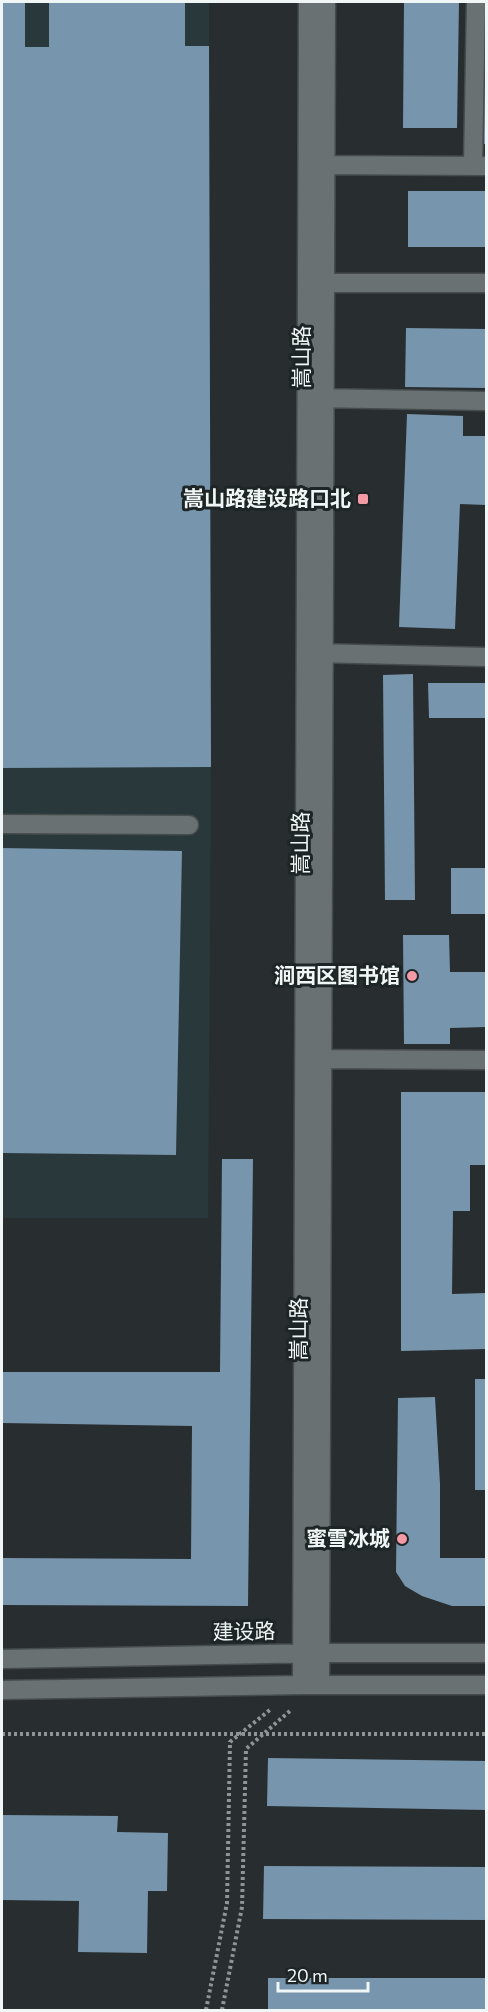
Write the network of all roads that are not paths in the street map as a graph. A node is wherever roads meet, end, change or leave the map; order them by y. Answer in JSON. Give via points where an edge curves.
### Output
{"nodes":[{"id":1,"x":308,"y":2,"type":"edge"},
{"id":2,"x":326,"y":2,"type":"edge"},
{"id":3,"x":476,"y":2,"type":"edge"},
{"id":4,"x":481,"y":48,"type":"edge"},
{"id":5,"x":317,"y":165,"type":"junction"},
{"id":6,"x":480,"y":166,"type":"edge"},
{"id":7,"x":316,"y":283,"type":"junction"},
{"id":8,"x":486,"y":283,"type":"edge"},
{"id":9,"x":316,"y":398,"type":"junction"},
{"id":10,"x":486,"y":401,"type":"edge"},
{"id":11,"x":315,"y":654,"type":"junction"},
{"id":12,"x":486,"y":657,"type":"edge"},
{"id":13,"x":2,"y":824,"type":"edge"},
{"id":14,"x":189,"y":825,"type":"dead end"},
{"id":15,"x":314,"y":1059,"type":"junction"},
{"id":16,"x":486,"y":1060,"type":"edge"},
{"id":17,"x":311,"y":1653,"type":"junction"},
{"id":18,"x":486,"y":1653,"type":"edge"},
{"id":19,"x":2,"y":1659,"type":"edge"},
{"id":20,"x":311,"y":1685,"type":"junction"},
{"id":21,"x":486,"y":1685,"type":"edge"},
{"id":22,"x":2,"y":1690,"type":"edge"}],
"edges":[{"from":1,"to":5,"type":"street","name":"嵩山路"},
{"from":2,"to":5,"type":"street","name":"嵩山路"},
{"from":3,"to":4,"type":"street"},
{"from":4,"to":6,"type":"street"},
{"from":5,"to":6,"type":"street"},
{"from":5,"to":7,"type":"street","name":"嵩山路"},
{"from":7,"to":8,"type":"street"},
{"from":7,"to":9,"type":"street","name":"嵩山路"},
{"from":9,"to":10,"type":"street"},
{"from":9,"to":11,"type":"street","name":"嵩山路"},
{"from":11,"to":12,"type":"street"},
{"from":11,"to":15,"type":"street","name":"嵩山路"},
{"from":13,"to":14,"type":"street"},
{"from":15,"to":16,"type":"street"},
{"from":15,"to":17,"type":"street","name":"嵩山路"},
{"from":17,"to":18,"type":"street","name":"建设路"},
{"from":17,"to":19,"type":"street","name":"建设路"},
{"from":17,"to":20,"type":"street","name":"嵩山路"},
{"from":20,"to":21,"type":"street"},
{"from":20,"to":22,"type":"street"}]}
